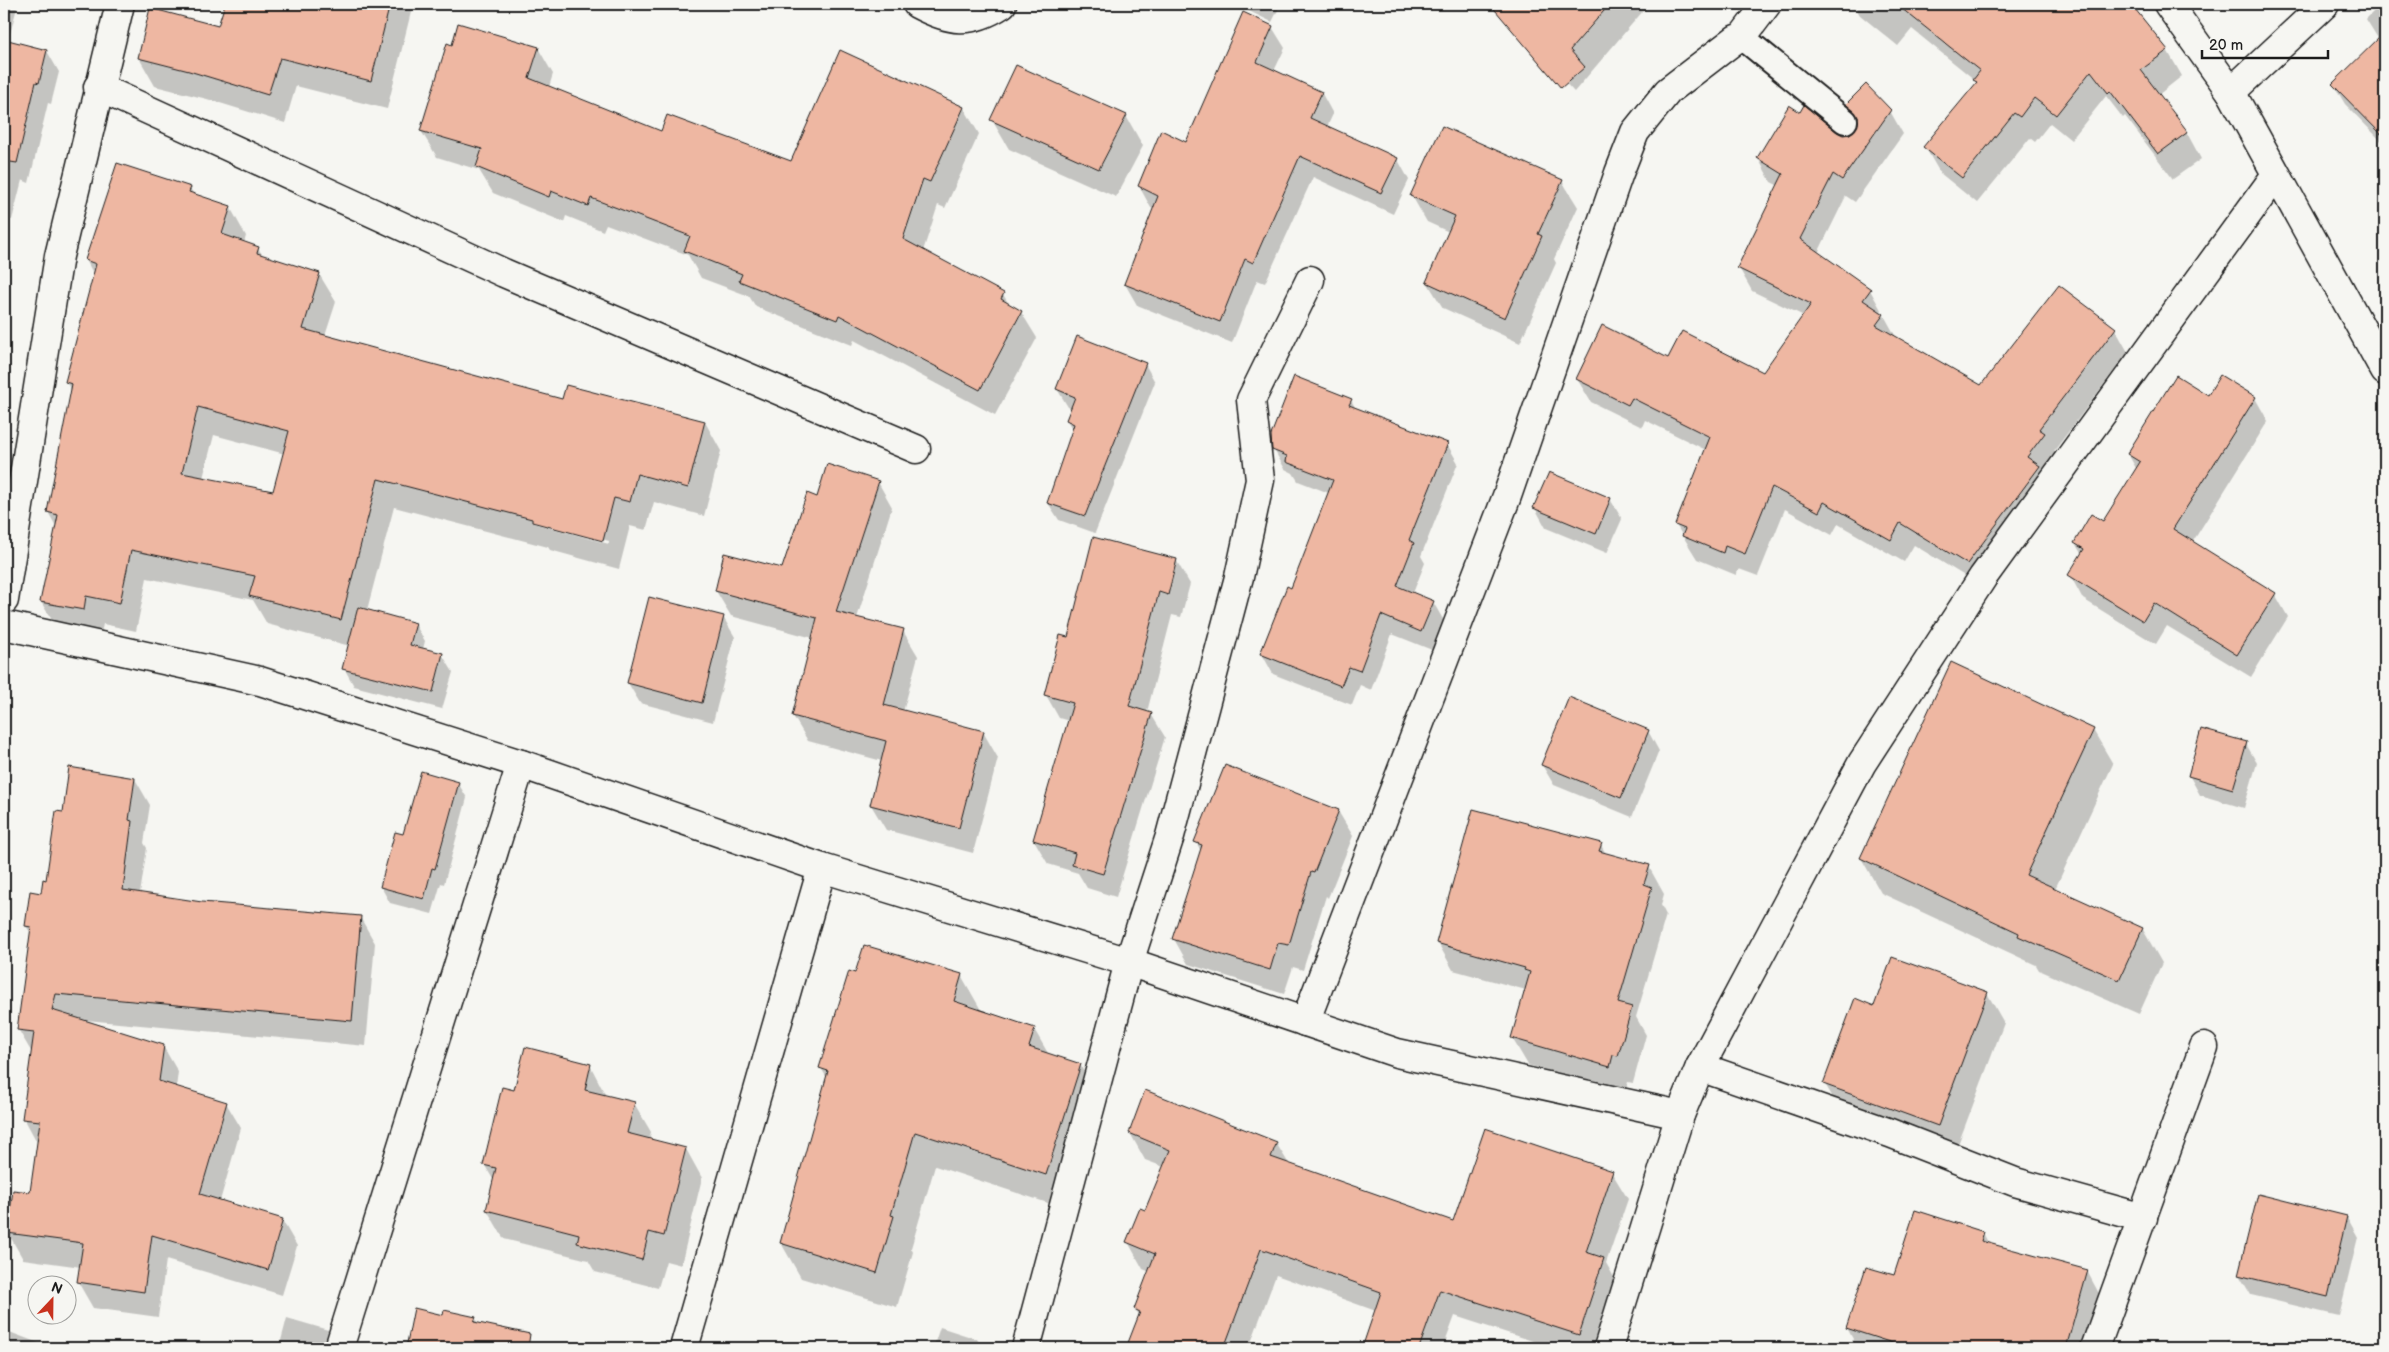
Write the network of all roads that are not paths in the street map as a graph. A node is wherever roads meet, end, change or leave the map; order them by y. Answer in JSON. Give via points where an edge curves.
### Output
{"nodes":[{"id":1,"x":120,"y":4,"type":"edge"},
{"id":2,"x":917,"y":4,"type":"edge"},
{"id":3,"x":1002,"y":4,"type":"edge"},
{"id":4,"x":1767,"y":4,"type":"edge"},
{"id":5,"x":2168,"y":4,"type":"edge"},
{"id":6,"x":2325,"y":4,"type":"edge"},
{"id":7,"x":1742,"y":37,"type":"junction"},
{"id":8,"x":98,"y":87,"type":"junction"},
{"id":9,"x":2231,"y":92,"type":"junction"},
{"id":10,"x":1845,"y":121,"type":"dead end"},
{"id":11,"x":2276,"y":175,"type":"junction"},
{"id":12,"x":1310,"y":280,"type":"dead end"},
{"id":13,"x":2385,"y":371,"type":"edge"},
{"id":14,"x":916,"y":448,"type":"dead end"},
{"id":15,"x":4,"y":600,"type":"edge"},
{"id":16,"x":4,"y":626,"type":"edge"},
{"id":17,"x":521,"y":764,"type":"junction"},
{"id":18,"x":822,"y":868,"type":"junction"},
{"id":19,"x":1130,"y":962,"type":"junction"},
{"id":20,"x":1305,"y":1022,"type":"junction"},
{"id":21,"x":2204,"y":1047,"type":"dead end"},
{"id":22,"x":1700,"y":1067,"type":"junction"},
{"id":23,"x":1680,"y":1115,"type":"junction"},
{"id":24,"x":2143,"y":1218,"type":"junction"},
{"id":25,"x":339,"y":1348,"type":"edge"},
{"id":26,"x":684,"y":1348,"type":"edge"},
{"id":27,"x":1026,"y":1348,"type":"edge"},
{"id":28,"x":1608,"y":1348,"type":"edge"},
{"id":29,"x":2095,"y":1348,"type":"edge"}],
"edges":[{"from":1,"to":8,"type":"street"},
{"from":2,"to":3,"type":"street","via":[[936,14],[966,20]]},
{"from":4,"to":7,"type":"street"},
{"from":5,"to":9,"type":"street"},
{"from":6,"to":9,"type":"street"},
{"from":7,"to":10,"type":"lane"},
{"from":7,"to":20,"type":"street","via":[[1668,91],[1635,132],[1507,496]]},
{"from":8,"to":14,"type":"street","via":[[504,273]]},
{"from":8,"to":15,"type":"street","via":[[59,256]]},
{"from":9,"to":11,"type":"street"},
{"from":11,"to":13,"type":"street"},
{"from":11,"to":22,"type":"street","via":[[1983,577],[1862,763]]},
{"from":12,"to":19,"type":"street","via":[[1251,400],[1260,480],[1239,577],[1172,826]]},
{"from":16,"to":17,"type":"street","via":[[260,681]]},
{"from":17,"to":18,"type":"street"},
{"from":17,"to":25,"type":"street"},
{"from":18,"to":19,"type":"street"},
{"from":18,"to":26,"type":"street"},
{"from":19,"to":20,"type":"street"},
{"from":19,"to":27,"type":"street"},
{"from":20,"to":23,"type":"street","via":[[1397,1053]]},
{"from":21,"to":24,"type":"street"},
{"from":22,"to":23,"type":"street"},
{"from":22,"to":24,"type":"street","via":[[1890,1133],[2015,1182]]},
{"from":23,"to":28,"type":"street"},
{"from":24,"to":29,"type":"street"}]}
